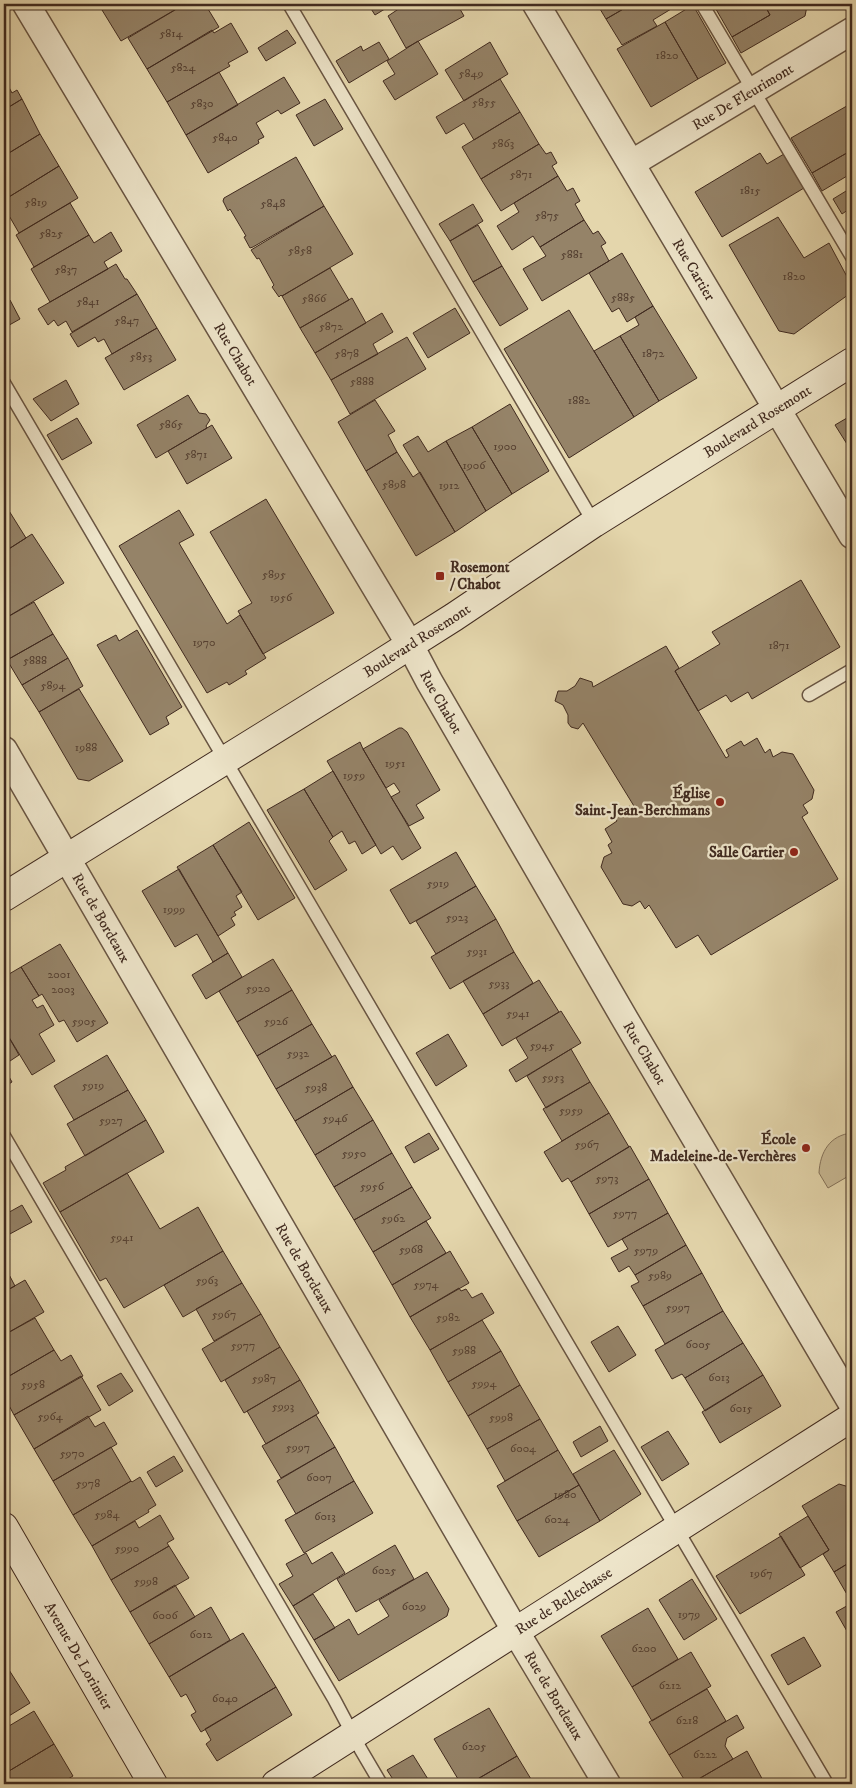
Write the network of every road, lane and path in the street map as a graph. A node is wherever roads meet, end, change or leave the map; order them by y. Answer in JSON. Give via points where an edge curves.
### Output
{"nodes":[{"id":1,"x":26,"y":4,"type":"edge"},
{"id":2,"x":289,"y":4,"type":"edge"},
{"id":3,"x":536,"y":4,"type":"edge"},
{"id":4,"x":702,"y":4,"type":"edge"},
{"id":5,"x":852,"y":31,"type":"edge"},
{"id":6,"x":754,"y":90,"type":"junction"},
{"id":7,"x":632,"y":163,"type":"junction"},
{"id":8,"x":852,"y":258,"type":"edge"},
{"id":9,"x":852,"y":362,"type":"edge"},
{"id":10,"x":4,"y":383,"type":"edge"},
{"id":11,"x":776,"y":409,"type":"junction"},
{"id":12,"x":594,"y":523,"type":"junction"},
{"id":13,"x":852,"y":535,"type":"edge"},
{"id":14,"x":410,"y":645,"type":"junction"},
{"id":15,"x":852,"y":670,"type":"edge"},
{"id":16,"x":809,"y":695,"type":"dead end"},
{"id":17,"x":4,"y":750,"type":"edge"},
{"id":18,"x":226,"y":759,"type":"junction"},
{"id":19,"x":65,"y":858,"type":"junction"},
{"id":20,"x":4,"y":897,"type":"edge"},
{"id":21,"x":4,"y":1136,"type":"edge"},
{"id":22,"x":852,"y":1404,"type":"edge"},
{"id":23,"x":852,"y":1417,"type":"edge"},
{"id":24,"x":4,"y":1527,"type":"edge"},
{"id":25,"x":676,"y":1530,"type":"junction"},
{"id":26,"x":516,"y":1632,"type":"junction"},
{"id":27,"x":352,"y":1734,"type":"junction"},
{"id":28,"x":154,"y":1784,"type":"edge"},
{"id":29,"x":276,"y":1784,"type":"edge"},
{"id":30,"x":382,"y":1784,"type":"edge"},
{"id":31,"x":607,"y":1784,"type":"edge"},
{"id":32,"x":827,"y":1784,"type":"edge"}],
"edges":[{"from":1,"to":14,"type":"street","name":"Rue Chabot"},
{"from":2,"to":12,"type":"lane"},
{"from":3,"to":7,"type":"street","name":"Rue Cartier"},
{"from":4,"to":6,"type":"lane"},
{"from":5,"to":6,"type":"street","name":"Rue De Fleurimont"},
{"from":6,"to":7,"type":"street","name":"Rue De Fleurimont"},
{"from":6,"to":8,"type":"lane"},
{"from":7,"to":11,"type":"street","name":"Rue Cartier"},
{"from":9,"to":11,"type":"main road","name":"Boulevard Rosemont"},
{"from":10,"to":18,"type":"lane"},
{"from":11,"to":12,"type":"main road","name":"Boulevard Rosemont"},
{"from":11,"to":13,"type":"street","name":"Rue Cartier"},
{"from":12,"to":14,"type":"main road","name":"Boulevard Rosemont"},
{"from":14,"to":18,"type":"main road","name":"Boulevard Rosemont"},
{"from":14,"to":22,"type":"street","name":"Rue Chabot","via":[[626,1022]]},
{"from":15,"to":16,"type":"lane"},
{"from":17,"to":19,"type":"street","name":"Rue de Bordeaux"},
{"from":18,"to":19,"type":"main road","name":"Boulevard Rosemont"},
{"from":18,"to":25,"type":"lane"},
{"from":19,"to":20,"type":"main road","name":"Boulevard Rosemont"},
{"from":19,"to":26,"type":"street","name":"Rue de Bordeaux"},
{"from":21,"to":27,"type":"lane"},
{"from":23,"to":25,"type":"main road","name":"Rue de Bellechasse"},
{"from":24,"to":28,"type":"main road","name":"Avenue De Lorimier"},
{"from":25,"to":26,"type":"main road","name":"Rue de Bellechasse"},
{"from":25,"to":32,"type":"lane"},
{"from":26,"to":27,"type":"main road","name":"Rue de Bellechasse"},
{"from":26,"to":31,"type":"street","name":"Rue de Bordeaux"},
{"from":27,"to":29,"type":"main road","name":"Rue de Bellechasse"},
{"from":27,"to":30,"type":"lane"}]}
